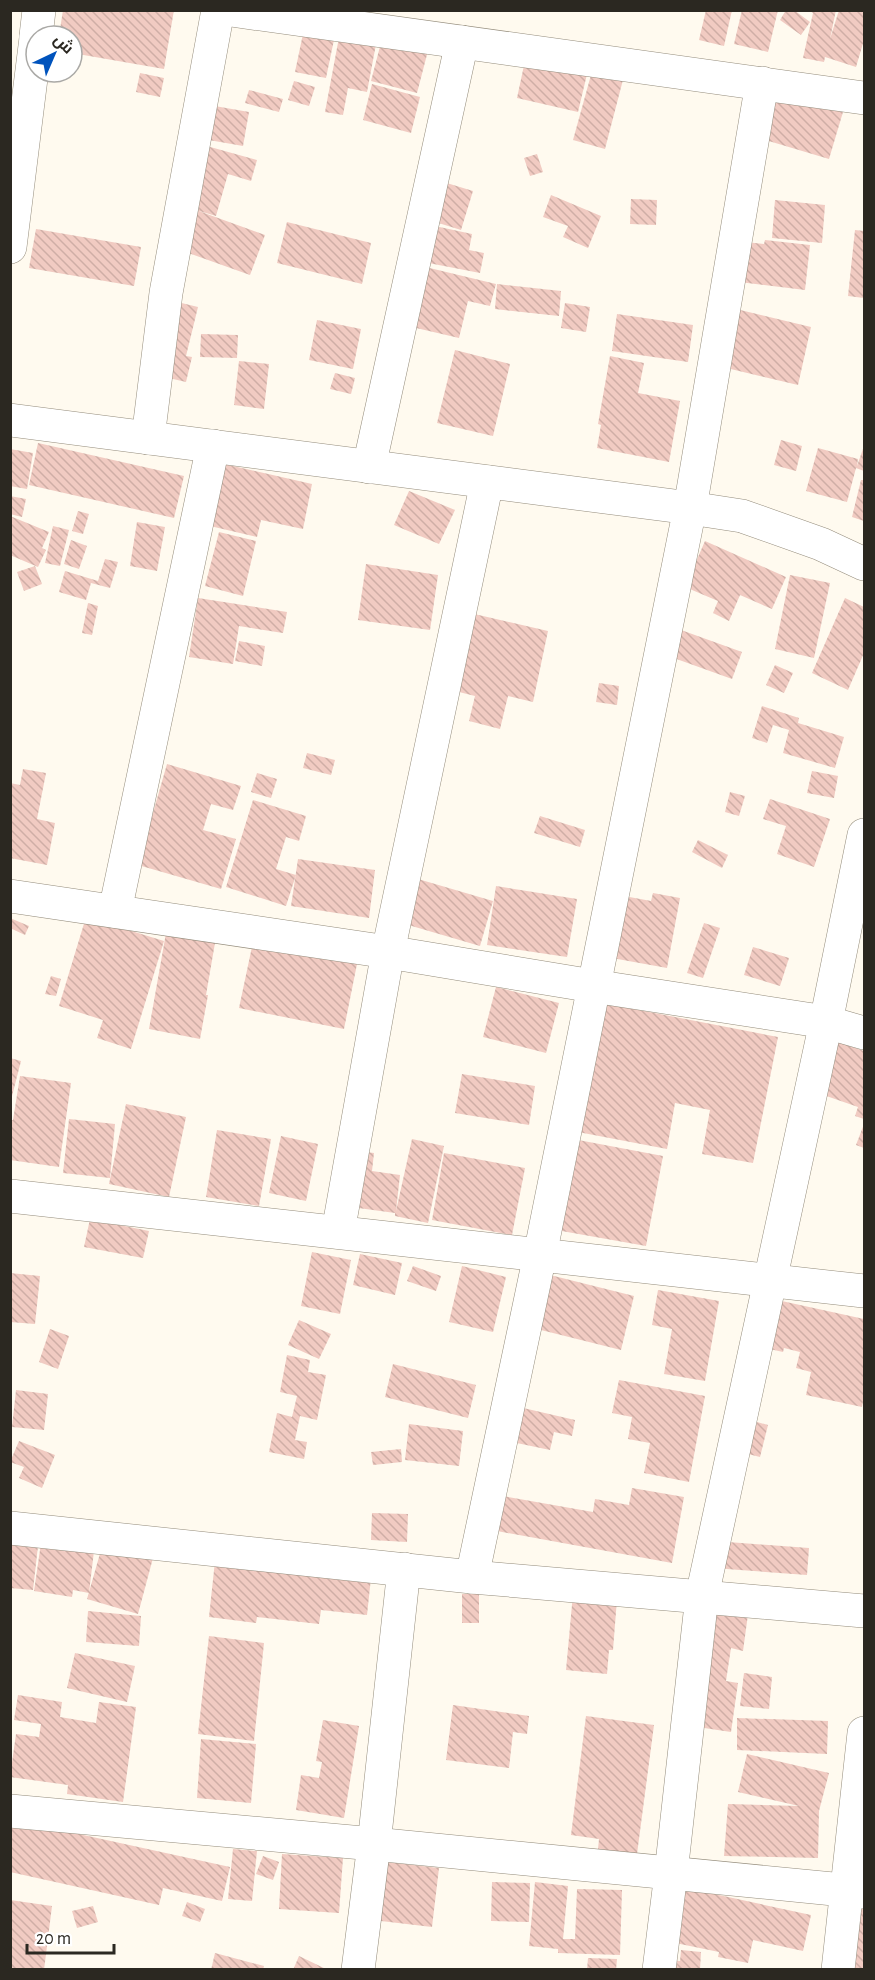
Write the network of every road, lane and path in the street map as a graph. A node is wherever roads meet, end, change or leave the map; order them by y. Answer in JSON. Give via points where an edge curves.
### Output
{"nodes":[{"id":1,"x":218,"y":10,"type":"edge"},
{"id":2,"x":231,"y":10,"type":"edge"},
{"id":3,"x":462,"y":42,"type":"junction"},
{"id":4,"x":762,"y":83,"type":"junction"},
{"id":5,"x":30,"y":84,"type":"edge"},
{"id":6,"x":864,"y":98,"type":"edge"},
{"id":7,"x":10,"y":248,"type":"edge"},
{"id":8,"x":10,"y":420,"type":"edge"},
{"id":9,"x":148,"y":438,"type":"junction"},
{"id":10,"x":213,"y":446,"type":"junction"},
{"id":11,"x":369,"y":467,"type":"junction"},
{"id":12,"x":487,"y":482,"type":"junction"},
{"id":13,"x":690,"y":508,"type":"junction"},
{"id":14,"x":864,"y":564,"type":"edge"},
{"id":15,"x":864,"y":836,"type":"edge"},
{"id":16,"x":10,"y":896,"type":"edge"},
{"id":17,"x":115,"y":911,"type":"junction"},
{"id":18,"x":388,"y":952,"type":"junction"},
{"id":19,"x":592,"y":986,"type":"junction"},
{"id":20,"x":826,"y":1022,"type":"junction"},
{"id":21,"x":864,"y":1033,"type":"edge"},
{"id":22,"x":10,"y":1196,"type":"edge"},
{"id":23,"x":338,"y":1232,"type":"junction"},
{"id":24,"x":540,"y":1255,"type":"junction"},
{"id":25,"x":770,"y":1281,"type":"junction"},
{"id":26,"x":864,"y":1291,"type":"edge"},
{"id":27,"x":10,"y":1528,"type":"edge"},
{"id":28,"x":404,"y":1569,"type":"junction"},
{"id":29,"x":472,"y":1576,"type":"junction"},
{"id":30,"x":702,"y":1596,"type":"junction"},
{"id":31,"x":864,"y":1611,"type":"edge"},
{"id":32,"x":864,"y":1733,"type":"edge"},
{"id":33,"x":10,"y":1811,"type":"edge"},
{"id":34,"x":375,"y":1844,"type":"junction"},
{"id":35,"x":671,"y":1873,"type":"junction"},
{"id":36,"x":856,"y":1892,"type":"edge"},
{"id":37,"x":358,"y":1970,"type":"edge"},
{"id":38,"x":659,"y":1970,"type":"edge"},
{"id":39,"x":838,"y":1970,"type":"edge"}],
"edges":[{"from":1,"to":9,"type":"street","via":[[166,293]]},
{"from":2,"to":3,"type":"street"},
{"from":3,"to":4,"type":"street"},
{"from":3,"to":11,"type":"street"},
{"from":4,"to":6,"type":"street"},
{"from":4,"to":13,"type":"street"},
{"from":5,"to":7,"type":"street"},
{"from":8,"to":9,"type":"street"},
{"from":9,"to":10,"type":"street"},
{"from":10,"to":11,"type":"street"},
{"from":10,"to":17,"type":"street"},
{"from":11,"to":12,"type":"street"},
{"from":12,"to":13,"type":"street"},
{"from":12,"to":18,"type":"street"},
{"from":13,"to":14,"type":"street","via":[[742,516]]},
{"from":13,"to":19,"type":"street"},
{"from":15,"to":20,"type":"street"},
{"from":16,"to":17,"type":"street"},
{"from":17,"to":18,"type":"street"},
{"from":18,"to":19,"type":"street"},
{"from":18,"to":23,"type":"street"},
{"from":19,"to":20,"type":"street"},
{"from":19,"to":24,"type":"street"},
{"from":20,"to":21,"type":"street"},
{"from":20,"to":25,"type":"street"},
{"from":22,"to":23,"type":"street"},
{"from":23,"to":24,"type":"street"},
{"from":24,"to":25,"type":"street"},
{"from":24,"to":29,"type":"street"},
{"from":25,"to":26,"type":"street"},
{"from":25,"to":30,"type":"street"},
{"from":27,"to":28,"type":"street"},
{"from":28,"to":29,"type":"street"},
{"from":28,"to":34,"type":"street"},
{"from":29,"to":30,"type":"street"},
{"from":30,"to":31,"type":"street"},
{"from":30,"to":35,"type":"street"},
{"from":32,"to":36,"type":"street"},
{"from":33,"to":34,"type":"street"},
{"from":34,"to":35,"type":"street"},
{"from":34,"to":37,"type":"street"},
{"from":35,"to":36,"type":"street"},
{"from":35,"to":38,"type":"street"},
{"from":36,"to":39,"type":"street"}]}
